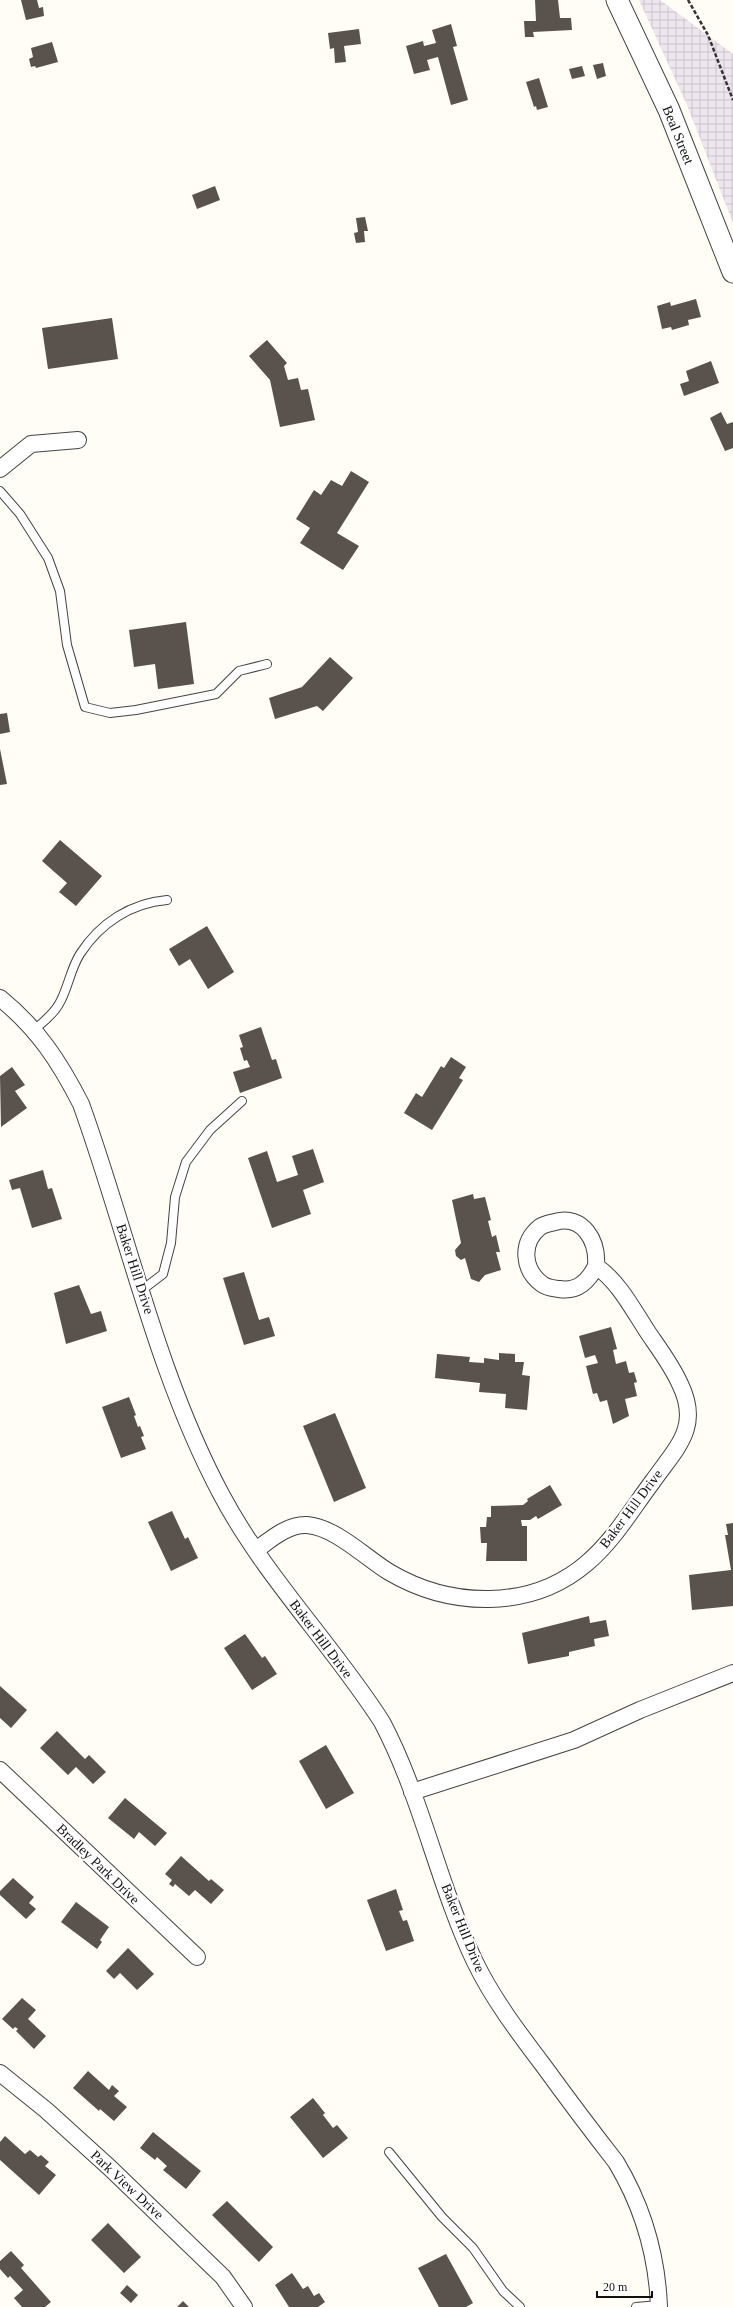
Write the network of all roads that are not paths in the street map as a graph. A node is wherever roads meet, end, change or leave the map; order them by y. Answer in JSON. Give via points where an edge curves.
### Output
{"nodes":[{"id":1,"x":617,"y":0,"type":"edge"},
{"id":2,"x":733,"y":272,"type":"edge"},
{"id":3,"x":78,"y":440,"type":"dead end"},
{"id":4,"x":0,"y":469,"type":"edge"},
{"id":5,"x":0,"y":491,"type":"edge"},
{"id":6,"x":267,"y":664,"type":"dead end"},
{"id":7,"x":167,"y":900,"type":"dead end"},
{"id":8,"x":0,"y":998,"type":"edge"},
{"id":9,"x":34,"y":1030,"type":"junction"},
{"id":10,"x":242,"y":1101,"type":"dead end"},
{"id":11,"x":596,"y":1266,"type":"junction"},
{"id":12,"x":142,"y":1290,"type":"junction"},
{"id":13,"x":256,"y":1550,"type":"junction"},
{"id":14,"x":733,"y":1673,"type":"edge"},
{"id":15,"x":0,"y":1770,"type":"edge"},
{"id":16,"x":412,"y":1792,"type":"junction"},
{"id":17,"x":197,"y":1957,"type":"dead end"},
{"id":18,"x":0,"y":2074,"type":"edge"},
{"id":19,"x":389,"y":2152,"type":"dead end"},
{"id":20,"x":659,"y":2306,"type":"edge"},
{"id":21,"x":244,"y":2307,"type":"edge"},
{"id":22,"x":520,"y":2307,"type":"edge"},
{"id":23,"x":636,"y":2307,"type":"edge"}],
"edges":[{"from":1,"to":2,"type":"street","name":"Beal Street","via":[[669,110]]},
{"from":3,"to":4,"type":"street","via":[[31,444]]},
{"from":5,"to":6,"type":"lane","via":[[20,514],[48,558],[60,591],[68,645],[85,707],[110,713],[144,709],[216,694],[239,671]]},
{"from":7,"to":9,"type":"lane","via":[[150,901],[131,908],[96,934],[80,954],[60,1004],[52,1015]]},
{"from":8,"to":9,"type":"street","name":"Baker Hill Drive"},
{"from":9,"to":12,"type":"street","name":"Baker Hill Drive","via":[[62,1068],[81,1104]]},
{"from":10,"to":12,"type":"lane","via":[[210,1130],[186,1162],[175,1197],[171,1243],[163,1274]]},
{"from":11,"to":11,"type":"street","via":[[597,1252],[592,1237],[582,1227],[567,1220],[541,1226],[528,1243],[528,1269],[533,1278],[546,1288],[569,1291],[584,1284]]},
{"from":11,"to":13,"type":"street","name":"Baker Hill Drive","via":[[617,1284],[676,1375],[689,1406],[682,1441],[611,1539],[587,1563],[569,1577],[540,1591],[504,1599],[479,1599],[444,1596],[418,1587],[390,1572],[339,1538],[309,1525],[283,1532]]},
{"from":12,"to":13,"type":"street","name":"Baker Hill Drive","via":[[170,1379],[204,1458],[236,1522]]},
{"from":13,"to":16,"type":"street","name":"Baker Hill Drive","via":[[369,1702],[393,1742]]},
{"from":14,"to":16,"type":"street","via":[[640,1710],[574,1740]]},
{"from":15,"to":17,"type":"street","name":"Bradley Park Drive"},
{"from":16,"to":20,"type":"street","name":"Baker Hill Drive","via":[[462,1933],[489,1990],[507,2018],[616,2162],[631,2188],[653,2251]]},
{"from":18,"to":21,"type":"street","name":"Park View Drive","via":[[46,2110],[110,2168],[223,2277]]},
{"from":19,"to":22,"type":"lane","via":[[442,2217],[473,2248],[503,2291]]},
{"from":20,"to":23,"type":"lane"}]}
